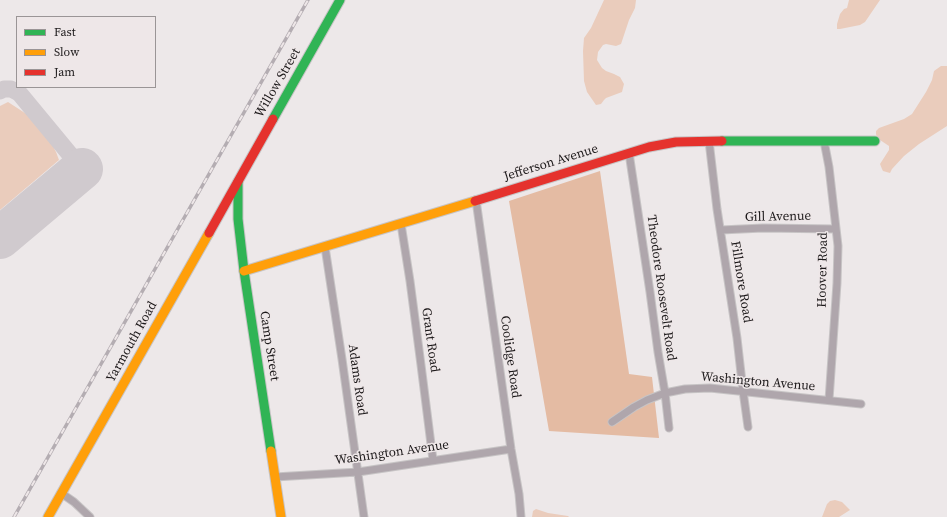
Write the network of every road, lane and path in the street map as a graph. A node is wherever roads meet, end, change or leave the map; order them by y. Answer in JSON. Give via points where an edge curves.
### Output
{"nodes":[{"id":1,"x":340,"y":0,"type":"edge"},
{"id":2,"x":709,"y":141,"type":"junction"},
{"id":3,"x":824,"y":141,"type":"junction"},
{"id":4,"x":875,"y":141,"type":"dead end"},
{"id":5,"x":629,"y":153,"type":"junction"},
{"id":6,"x":238,"y":179,"type":"junction"},
{"id":7,"x":476,"y":200,"type":"junction"},
{"id":8,"x":221,"y":210,"type":"junction"},
{"id":9,"x":238,"y":219,"type":"junction"},
{"id":10,"x":400,"y":224,"type":"junction"},
{"id":11,"x":836,"y":229,"type":"junction"},
{"id":12,"x":721,"y":230,"type":"junction"},
{"id":13,"x":325,"y":247,"type":"junction"},
{"id":14,"x":244,"y":271,"type":"junction"},
{"id":15,"x":743,"y":391,"type":"junction"},
{"id":16,"x":665,"y":393,"type":"junction"},
{"id":17,"x":829,"y":400,"type":"junction"},
{"id":18,"x":862,"y":404,"type":"dead end"},
{"id":19,"x":612,"y":422,"type":"dead end"},
{"id":20,"x":748,"y":427,"type":"dead end"},
{"id":21,"x":669,"y":428,"type":"dead end"},
{"id":22,"x":511,"y":449,"type":"junction"},
{"id":23,"x":433,"y":460,"type":"junction"},
{"id":24,"x":358,"y":472,"type":"junction"},
{"id":25,"x":275,"y":477,"type":"junction"},
{"id":26,"x":61,"y":493,"type":"junction"},
{"id":27,"x":48,"y":517,"type":"edge"},
{"id":28,"x":90,"y":517,"type":"edge"},
{"id":29,"x":281,"y":517,"type":"edge"},
{"id":30,"x":364,"y":517,"type":"edge"},
{"id":31,"x":521,"y":517,"type":"edge"}],
"edges":[{"from":1,"to":6,"type":"main road","name":"Willow Street"},
{"from":2,"to":3,"type":"main road","name":"Jefferson Avenue"},
{"from":2,"to":5,"type":"main road","name":"Jefferson Avenue","via":[[676,142]]},
{"from":2,"to":12,"type":"street","name":"Fillmore Road"},
{"from":3,"to":4,"type":"main road","name":"Jefferson Avenue"},
{"from":3,"to":11,"type":"street","name":"Hoover Road"},
{"from":5,"to":7,"type":"main road","name":"Jefferson Avenue"},
{"from":5,"to":16,"type":"street","name":"Theodore Roosevelt Road"},
{"from":6,"to":8,"type":"main road","name":"Yarmouth Road"},
{"from":6,"to":9,"type":"main road","name":"Camp Street"},
{"from":7,"to":10,"type":"main road","name":"Jefferson Avenue"},
{"from":7,"to":22,"type":"street","name":"Coolidge Road"},
{"from":8,"to":9,"type":"main road"},
{"from":8,"to":26,"type":"main road","name":"Yarmouth Road"},
{"from":9,"to":14,"type":"main road","name":"Camp Street"},
{"from":10,"to":13,"type":"main road","name":"Jefferson Avenue"},
{"from":10,"to":23,"type":"street","name":"Grant Road"},
{"from":11,"to":12,"type":"street","name":"Gill Avenue"},
{"from":11,"to":17,"type":"street","name":"Hoover Road","via":[[837,276]]},
{"from":12,"to":15,"type":"street","name":"Fillmore Road"},
{"from":13,"to":14,"type":"main road","name":"Jefferson Avenue"},
{"from":13,"to":24,"type":"street","name":"Adams Road"},
{"from":14,"to":25,"type":"main road","name":"Camp Street"},
{"from":15,"to":16,"type":"street","name":"Washington Avenue","via":[[703,388]]},
{"from":15,"to":17,"type":"street","name":"Washington Avenue"},
{"from":15,"to":20,"type":"street","name":"Fillmore Road"},
{"from":16,"to":19,"type":"street","name":"Washington Avenue","via":[[634,406]]},
{"from":16,"to":21,"type":"street","name":"Theodore Roosevelt Road"},
{"from":17,"to":18,"type":"street","name":"Washington Avenue"},
{"from":22,"to":23,"type":"street","name":"Washington Avenue"},
{"from":22,"to":31,"type":"street","name":"Coolidge Road"},
{"from":23,"to":24,"type":"street","name":"Washington Avenue"},
{"from":24,"to":25,"type":"street","name":"Washington Avenue"},
{"from":24,"to":30,"type":"street","name":"Adams Road"},
{"from":25,"to":29,"type":"main road","name":"Camp Street"},
{"from":26,"to":27,"type":"main road","name":"Yarmouth Road"},
{"from":26,"to":28,"type":"street"}]}
